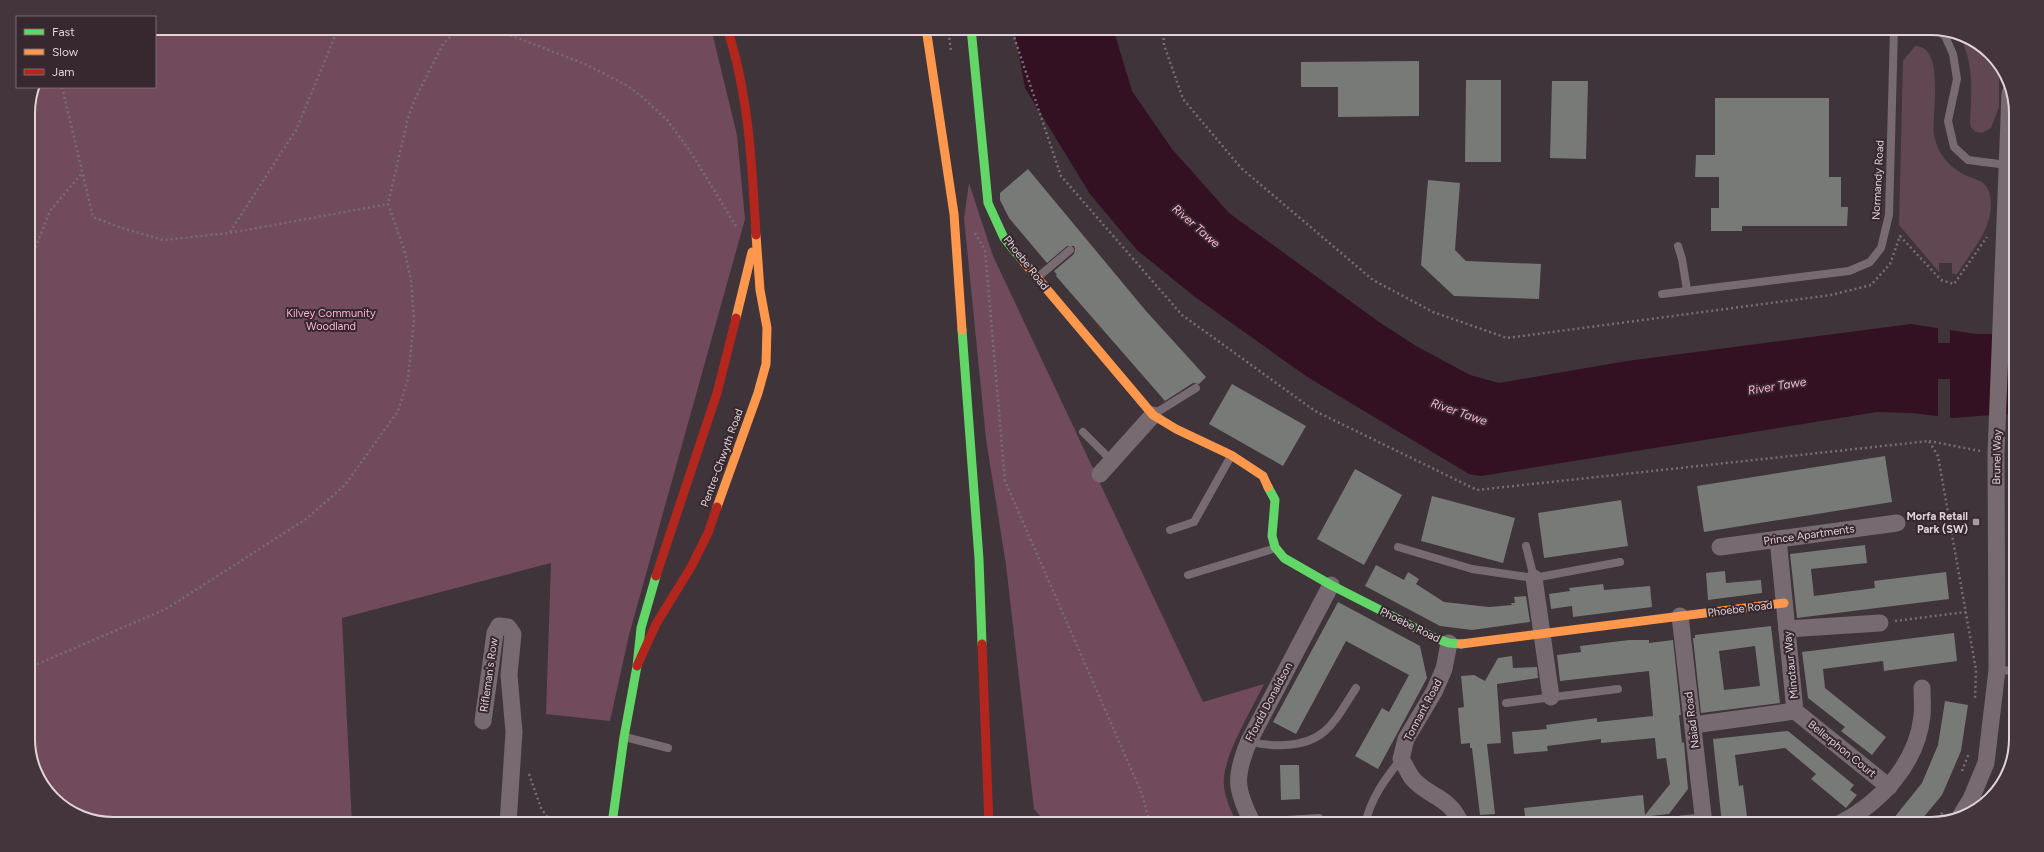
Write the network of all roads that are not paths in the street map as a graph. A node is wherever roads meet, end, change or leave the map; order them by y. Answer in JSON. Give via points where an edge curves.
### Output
{"nodes":[{"id":1,"x":729,"y":35,"type":"edge"},
{"id":2,"x":927,"y":35,"type":"edge"},
{"id":3,"x":972,"y":35,"type":"edge"},
{"id":4,"x":1894,"y":35,"type":"edge"},
{"id":5,"x":1945,"y":37,"type":"edge"},
{"id":6,"x":2009,"y":117,"type":"edge"},
{"id":7,"x":2007,"y":165,"type":"junction"},
{"id":8,"x":756,"y":241,"type":"junction"},
{"id":9,"x":1678,"y":246,"type":"dead end"},
{"id":10,"x":1070,"y":250,"type":"dead end"},
{"id":11,"x":1038,"y":278,"type":"junction"},
{"id":12,"x":1687,"y":290,"type":"junction"},
{"id":13,"x":1662,"y":294,"type":"dead end"},
{"id":14,"x":1196,"y":388,"type":"dead end"},
{"id":15,"x":1154,"y":415,"type":"junction"},
{"id":16,"x":1083,"y":432,"type":"dead end"},
{"id":17,"x":1231,"y":455,"type":"junction"},
{"id":18,"x":1112,"y":461,"type":"junction"},
{"id":19,"x":1100,"y":474,"type":"dead end"},
{"id":20,"x":1897,"y":523,"type":"dead end"},
{"id":21,"x":1170,"y":530,"type":"dead end"},
{"id":22,"x":1778,"y":539,"type":"junction"},
{"id":23,"x":1526,"y":546,"type":"dead end"},
{"id":24,"x":1398,"y":547,"type":"dead end"},
{"id":25,"x":1720,"y":547,"type":"dead end"},
{"id":26,"x":1276,"y":548,"type":"junction"},
{"id":27,"x":1620,"y":562,"type":"dead end"},
{"id":28,"x":1188,"y":574,"type":"dead end"},
{"id":29,"x":1534,"y":578,"type":"junction"},
{"id":30,"x":1331,"y":585,"type":"junction"},
{"id":31,"x":1784,"y":603,"type":"junction"},
{"id":32,"x":1680,"y":616,"type":"junction"},
{"id":33,"x":1880,"y":623,"type":"road end"},
{"id":34,"x":1787,"y":629,"type":"junction"},
{"id":35,"x":1544,"y":634,"type":"junction"},
{"id":36,"x":1449,"y":643,"type":"junction"},
{"id":37,"x":637,"y":666,"type":"junction"},
{"id":38,"x":1998,"y":670,"type":"junction"},
{"id":39,"x":2009,"y":671,"type":"edge"},
{"id":40,"x":1356,"y":688,"type":"dead end"},
{"id":41,"x":1922,"y":688,"type":"dead end"},
{"id":42,"x":1618,"y":689,"type":"dead end"},
{"id":43,"x":1551,"y":697,"type":"junction"},
{"id":44,"x":1506,"y":703,"type":"dead end"},
{"id":45,"x":1796,"y":711,"type":"junction"},
{"id":46,"x":483,"y":721,"type":"dead end"},
{"id":47,"x":1693,"y":725,"type":"junction"},
{"id":48,"x":624,"y":737,"type":"junction"},
{"id":49,"x":1249,"y":741,"type":"junction"},
{"id":50,"x":668,"y":748,"type":"dead end"},
{"id":51,"x":1401,"y":759,"type":"junction"},
{"id":52,"x":1889,"y":787,"type":"junction"},
{"id":53,"x":1965,"y":809,"type":"edge"},
{"id":54,"x":508,"y":817,"type":"edge"},
{"id":55,"x":613,"y":817,"type":"edge"},
{"id":56,"x":989,"y":817,"type":"edge"},
{"id":57,"x":1249,"y":817,"type":"edge"},
{"id":58,"x":1366,"y":817,"type":"edge"},
{"id":59,"x":1456,"y":817,"type":"edge"},
{"id":60,"x":1703,"y":817,"type":"edge"},
{"id":61,"x":1852,"y":817,"type":"edge"}],
"edges":[{"from":1,"to":8,"type":"main road","name":"Pentre-Chwyth Road","via":[[750,134]]},
{"from":2,"to":56,"type":"main road","via":[[954,214],[979,559]]},
{"from":3,"to":11,"type":"main road","name":"Phoebe Road","via":[[988,203],[1004,238]]},
{"from":4,"to":12,"type":"lane","name":"Normandy Road","via":[[1889,215],[1881,248],[1870,262],[1849,271]]},
{"from":5,"to":7,"type":"lane","via":[[1953,54],[1957,79],[1948,121],[1954,147],[1968,160]]},
{"from":6,"to":7,"type":"street","name":"Brunel Way"},
{"from":7,"to":38,"type":"street","name":"Brunel Way","via":[[1996,454]]},
{"from":8,"to":37,"type":"main road","name":"Pentre-Chwyth Road","via":[[744,277],[735,326],[718,392],[649,597],[641,628]]},
{"from":8,"to":37,"type":"main road","name":"Pentre-Chwyth Road","via":[[760,290],[767,328],[766,364],[758,393],[708,533],[691,567],[656,624]]},
{"from":9,"to":12,"type":"lane"},
{"from":10,"to":11,"type":"lane"},
{"from":11,"to":15,"type":"main road","name":"Phoebe Road"},
{"from":12,"to":13,"type":"lane","name":"Normandy Road"},
{"from":14,"to":15,"type":"lane"},
{"from":15,"to":17,"type":"main road","name":"Phoebe Road","via":[[1176,429]]},
{"from":15,"to":18,"type":"street"},
{"from":16,"to":18,"type":"lane"},
{"from":17,"to":21,"type":"lane","via":[[1194,522]]},
{"from":17,"to":26,"type":"main road","name":"Phoebe Road","via":[[1263,476],[1271,489],[1275,500],[1272,536]]},
{"from":18,"to":19,"type":"street"},
{"from":20,"to":22,"type":"street","name":"Prince Apartments"},
{"from":22,"to":25,"type":"street","name":"Prince Apartments"},
{"from":22,"to":31,"type":"street","name":"Minotaur Way"},
{"from":23,"to":29,"type":"lane"},
{"from":24,"to":29,"type":"lane","via":[[1472,570]]},
{"from":26,"to":28,"type":"lane"},
{"from":26,"to":30,"type":"main road","name":"Phoebe Road","via":[[1284,558]]},
{"from":27,"to":29,"type":"lane"},
{"from":29,"to":35,"type":"street"},
{"from":30,"to":36,"type":"main road","name":"Phoebe Road"},
{"from":30,"to":49,"type":"street","name":"Ffordd Donaldson"},
{"from":31,"to":32,"type":"main road","name":"Phoebe Road"},
{"from":31,"to":34,"type":"street","name":"Minotaur Way"},
{"from":32,"to":35,"type":"main road","name":"Phoebe Road"},
{"from":32,"to":47,"type":"street","name":"Naiad Road"},
{"from":33,"to":34,"type":"street"},
{"from":34,"to":45,"type":"street","name":"Minotaur Way"},
{"from":35,"to":36,"type":"main road","name":"Phoebe Road","via":[[1465,644]]},
{"from":35,"to":43,"type":"street"},
{"from":36,"to":51,"type":"street","name":"Tonnant Road","via":[[1444,669],[1434,692],[1406,739]]},
{"from":37,"to":48,"type":"main road","name":"Pentre-Chwyth Road"},
{"from":38,"to":39,"type":"lane"},
{"from":38,"to":53,"type":"street","name":"Brunel Way","via":[[1986,763]]},
{"from":40,"to":49,"type":"lane","via":[[1330,727],[1314,740],[1263,746]]},
{"from":41,"to":52,"type":"street","via":[[1922,716],[1914,745]]},
{"from":42,"to":43,"type":"lane"},
{"from":43,"to":44,"type":"lane"},
{"from":45,"to":47,"type":"street","name":"Minotaur Way"},
{"from":45,"to":52,"type":"street","name":"Bellerphon Court"},
{"from":46,"to":54,"type":"street","name":"Rifleman's Row","via":[[495,633],[499,626],[508,627],[513,634],[509,675],[514,732]]},
{"from":47,"to":60,"type":"street","name":"Naiad Road"},
{"from":48,"to":50,"type":"lane"},
{"from":48,"to":55,"type":"main road","name":"Pentre-Chwyth Road"},
{"from":49,"to":57,"type":"street","name":"Ffordd Donaldson","via":[[1239,764],[1238,777],[1242,803]]},
{"from":51,"to":58,"type":"lane","via":[[1379,786]]},
{"from":51,"to":59,"type":"street","via":[[1412,778],[1448,804]]},
{"from":52,"to":61,"type":"street","via":[[1870,805]]}]}
